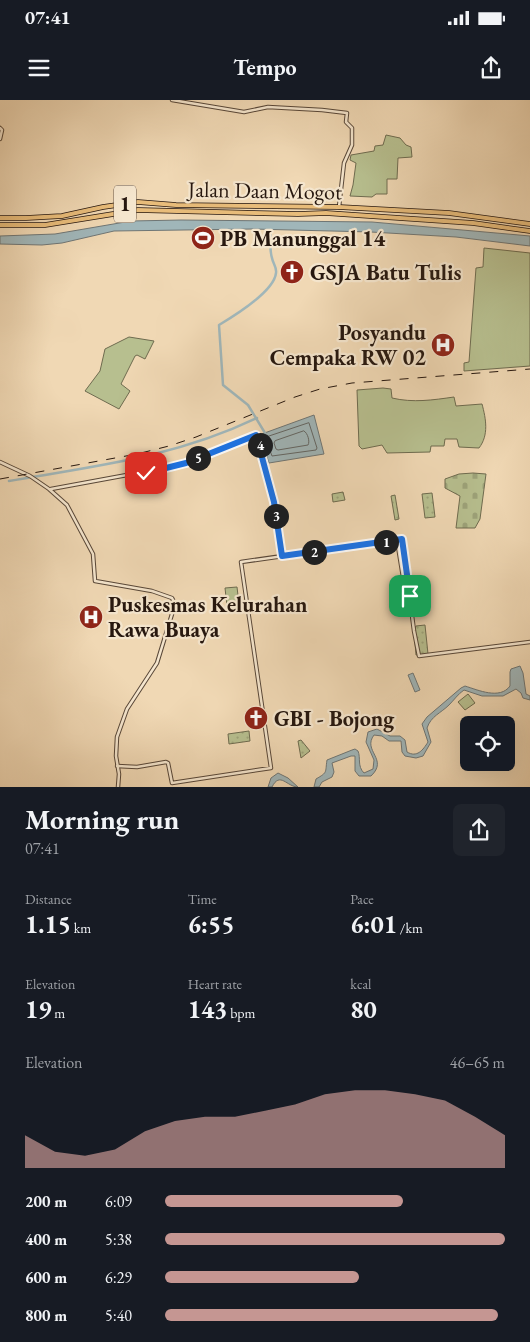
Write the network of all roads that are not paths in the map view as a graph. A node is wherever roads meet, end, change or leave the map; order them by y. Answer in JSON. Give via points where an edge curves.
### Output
{"nodes":[{"id":1,"x":172,"y":100,"type":"edge"},
{"id":2,"x":0,"y":128,"type":"edge"},
{"id":3,"x":0,"y":139,"type":"edge"},
{"id":4,"x":251,"y":206,"type":"junction"},
{"id":5,"x":260,"y":206,"type":"junction"},
{"id":6,"x":339,"y":206,"type":"junction"},
{"id":7,"x":251,"y":213,"type":"junction"},
{"id":8,"x":260,"y":213,"type":"junction"},
{"id":9,"x":0,"y":218,"type":"edge"},
{"id":10,"x":530,"y":224,"type":"edge"},
{"id":11,"x":0,"y":225,"type":"edge"},
{"id":12,"x":530,"y":230,"type":"edge"},
{"id":13,"x":0,"y":462,"type":"edge"},
{"id":14,"x":49,"y":489,"type":"junction"},
{"id":15,"x":397,"y":540,"type":"junction"},
{"id":16,"x":282,"y":556,"type":"junction"},
{"id":17,"x":410,"y":599,"type":"junction"},
{"id":18,"x":530,"y":642,"type":"edge"},
{"id":19,"x":117,"y":766,"type":"junction"},
{"id":20,"x":118,"y":787,"type":"edge"}],
"edges":[{"from":1,"to":6,"type":"street","via":[[244,112],[268,107],[347,113],[346,122],[352,128],[352,145],[344,163]]},
{"from":2,"to":3,"type":"street"},
{"from":4,"to":5,"type":"highway","name":"Jalan Daan Mogot","number":"1"},
{"from":4,"to":7,"type":"highway"},
{"from":4,"to":9,"type":"highway","name":"Jalan Daan Mogot","number":"1","via":[[138,202],[62,216]]},
{"from":5,"to":6,"type":"highway","name":"Jalan Daan Mogot","number":"1"},
{"from":5,"to":8,"type":"highway"},
{"from":6,"to":10,"type":"highway","name":"Jalan Daan Mogot","number":"1","via":[[449,213]]},
{"from":7,"to":8,"type":"highway","name":"Jalan Daan Mogot","number":"1"},
{"from":7,"to":11,"type":"highway","name":"Jalan Daan Mogot","number":"1","via":[[129,210],[45,225]]},
{"from":8,"to":12,"type":"highway","name":"Jalan Daan Mogot","number":"1","via":[[428,219]]},
{"from":13,"to":14,"type":"street"},
{"from":14,"to":16,"type":"street","via":[[172,467],[256,435],[274,502]]},
{"from":14,"to":19,"type":"street","via":[[69,508],[89,545],[94,557],[95,581],[152,591],[173,600],[157,663],[125,714],[116,742]]},
{"from":15,"to":16,"type":"street"},
{"from":15,"to":17,"type":"street","via":[[406,596]]},
{"from":15,"to":17,"type":"street","via":[[402,539]]},
{"from":16,"to":19,"type":"street","via":[[241,562],[270,768],[172,783],[166,762],[137,767]]},
{"from":17,"to":18,"type":"street","via":[[421,657]]},
{"from":19,"to":20,"type":"street"}]}
